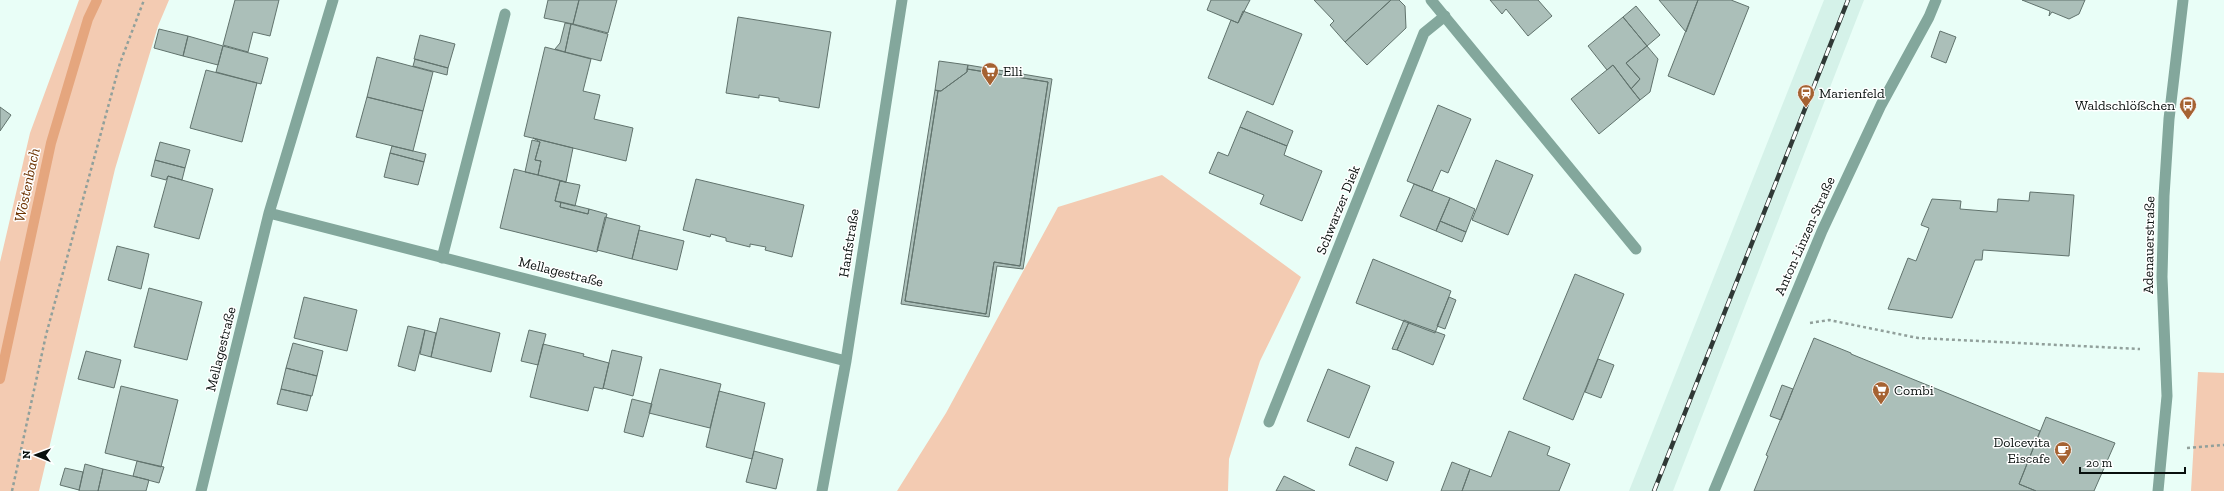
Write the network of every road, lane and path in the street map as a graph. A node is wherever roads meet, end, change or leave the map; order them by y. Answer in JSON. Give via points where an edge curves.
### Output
{"nodes":[{"id":1,"x":144,"y":0,"type":"edge"},
{"id":2,"x":333,"y":0,"type":"edge"},
{"id":3,"x":902,"y":0,"type":"edge"},
{"id":4,"x":1432,"y":0,"type":"edge"},
{"id":5,"x":1936,"y":0,"type":"edge"},
{"id":6,"x":2183,"y":0,"type":"edge"},
{"id":7,"x":505,"y":14,"type":"dead end"},
{"id":8,"x":1444,"y":16,"type":"junction"},
{"id":9,"x":270,"y":214,"type":"junction"},
{"id":10,"x":1636,"y":249,"type":"dead end"},
{"id":11,"x":442,"y":258,"type":"junction"},
{"id":12,"x":1784,"y":319,"type":"junction"},
{"id":13,"x":2166,"y":351,"type":"junction"},
{"id":14,"x":846,"y":361,"type":"junction"},
{"id":15,"x":1269,"y":422,"type":"dead end"},
{"id":16,"x":2224,"y":446,"type":"edge"},
{"id":17,"x":2162,"y":450,"type":"junction"},
{"id":18,"x":12,"y":491,"type":"edge"},
{"id":19,"x":201,"y":491,"type":"edge"},
{"id":20,"x":822,"y":491,"type":"edge"},
{"id":21,"x":1714,"y":491,"type":"edge"},
{"id":22,"x":2158,"y":491,"type":"edge"}],
"edges":[{"from":1,"to":18,"type":"path","via":[[120,63],[46,335]]},
{"from":2,"to":9,"type":"street","name":"Mellagestraße"},
{"from":3,"to":14,"type":"street","name":"Hanfstraße"},
{"from":4,"to":8,"type":"street"},
{"from":5,"to":12,"type":"street","name":"Anton-Linzen-Straße","via":[[1881,105]]},
{"from":6,"to":13,"type":"street","name":"Adenauerstraße","via":[[2169,119],[2164,196],[2162,277]]},
{"from":7,"to":11,"type":"street"},
{"from":8,"to":10,"type":"street"},
{"from":8,"to":15,"type":"street","name":"Schwarzer Diek","via":[[1424,33]]},
{"from":9,"to":11,"type":"street","name":"Mellagestraße"},
{"from":9,"to":19,"type":"street","name":"Mellagestraße"},
{"from":11,"to":14,"type":"street","name":"Mellagestraße"},
{"from":12,"to":13,"type":"path","via":[[1800,324],[1829,320],[1918,338]]},
{"from":12,"to":21,"type":"street","name":"Anton-Linzen-Straße"},
{"from":13,"to":17,"type":"street","name":"Adenauerstraße","via":[[2168,396]]},
{"from":14,"to":20,"type":"street","name":"Hanfstraße"},
{"from":16,"to":17,"type":"path"},
{"from":17,"to":22,"type":"street","name":"Adenauerstraße"}]}
